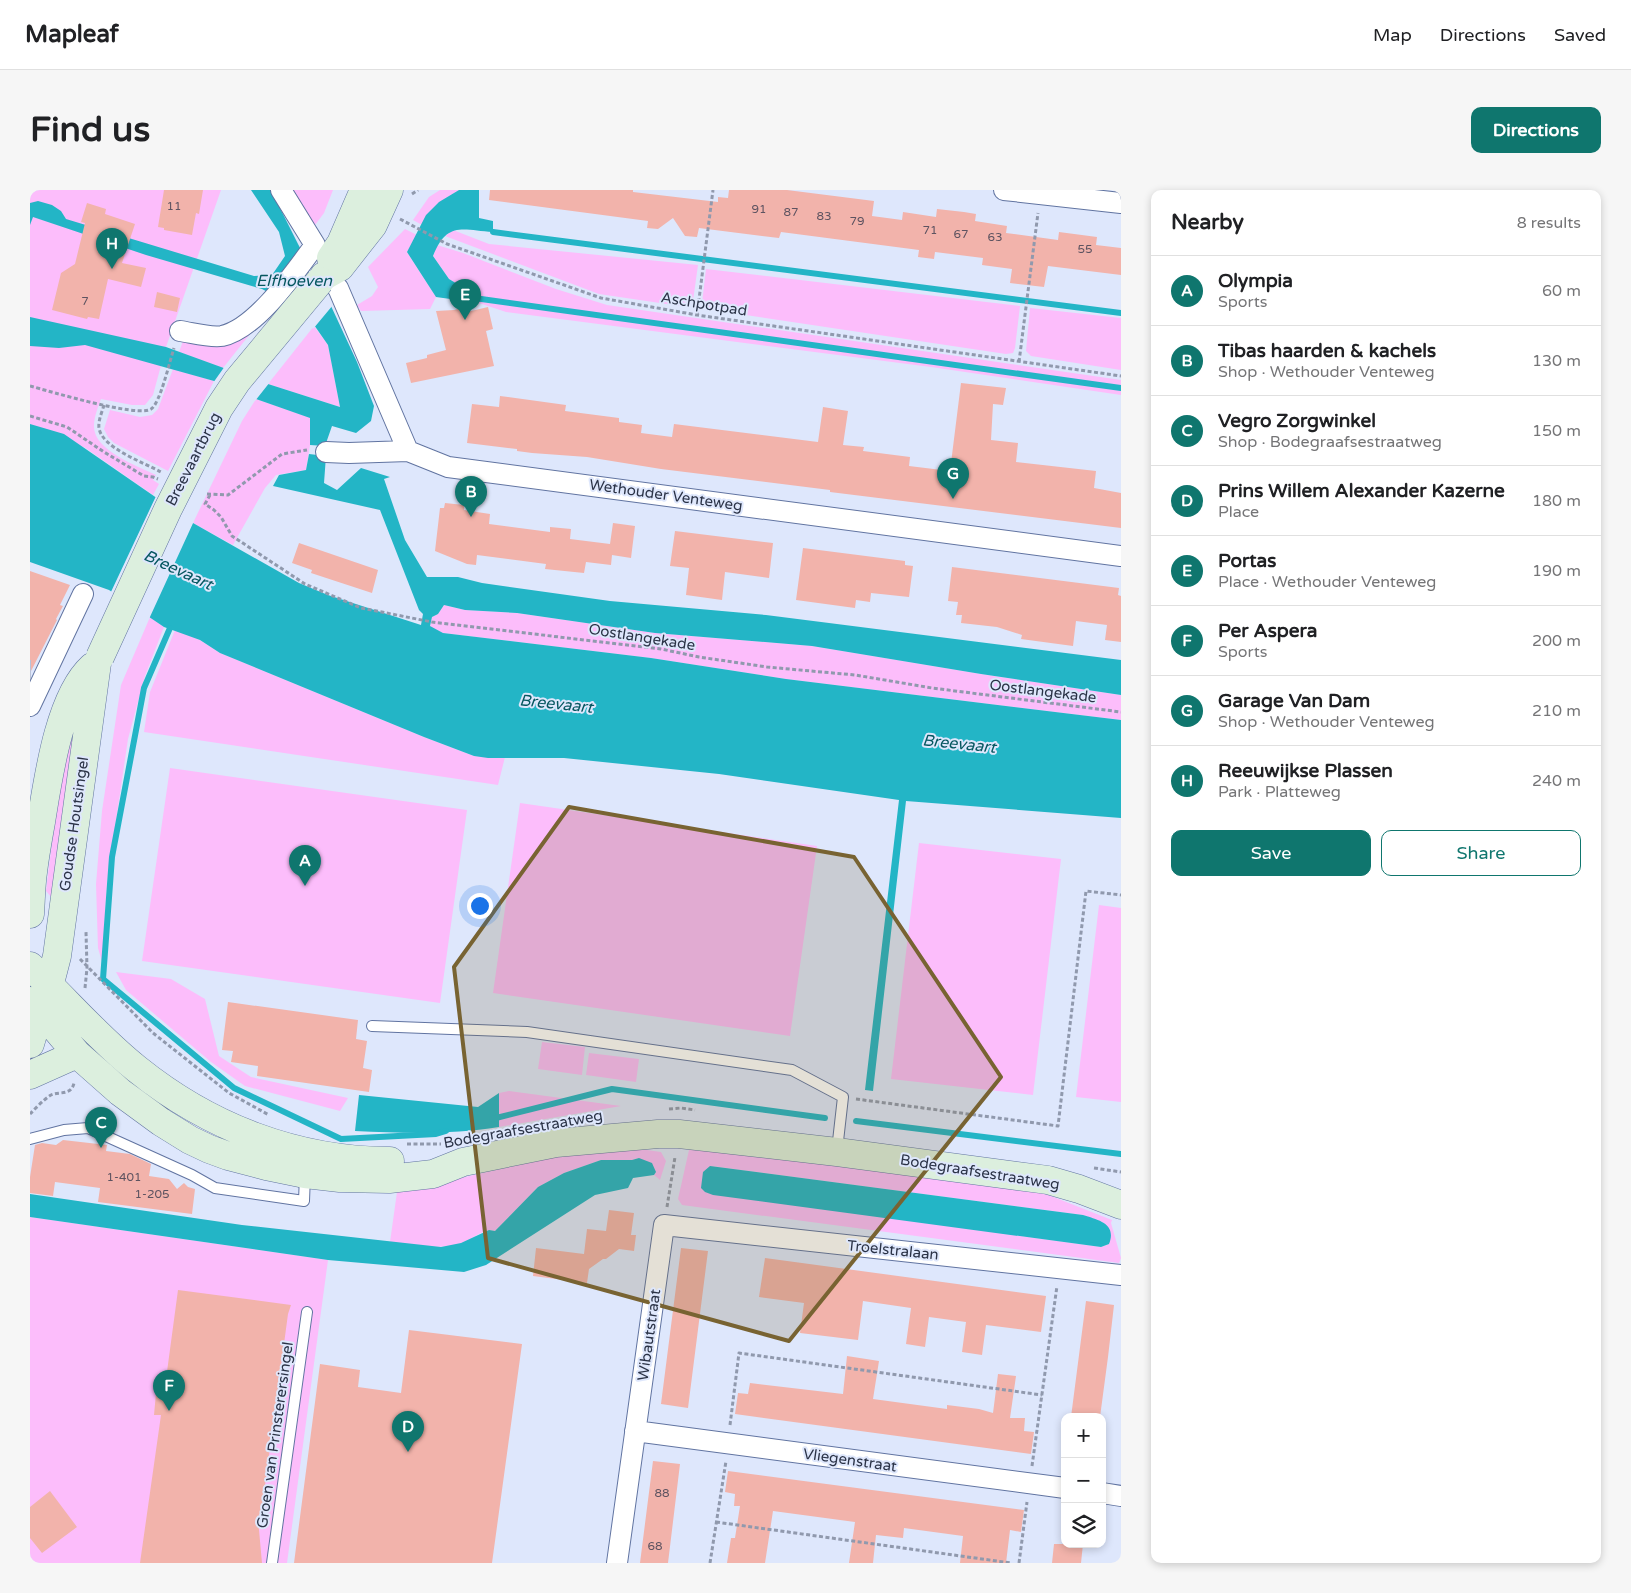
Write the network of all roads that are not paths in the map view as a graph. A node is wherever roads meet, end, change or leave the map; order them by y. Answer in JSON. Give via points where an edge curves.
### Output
{"nodes":[{"id":1,"x":281,"y":190,"type":"edge"},
{"id":2,"x":364,"y":190,"type":"edge"},
{"id":3,"x":389,"y":190,"type":"edge"},
{"id":4,"x":1004,"y":190,"type":"edge"},
{"id":5,"x":1121,"y":203,"type":"edge"},
{"id":6,"x":322,"y":279,"type":"junction"},
{"id":7,"x":178,"y":338,"type":"road end"},
{"id":8,"x":318,"y":450,"type":"road end"},
{"id":9,"x":408,"y":451,"type":"junction"},
{"id":10,"x":1121,"y":556,"type":"edge"},
{"id":11,"x":83,"y":594,"type":"dead end"},
{"id":12,"x":98,"y":660,"type":"junction"},
{"id":13,"x":30,"y":706,"type":"edge"},
{"id":14,"x":31,"y":874,"type":"edge"},
{"id":15,"x":30,"y":914,"type":"edge"},
{"id":16,"x":30,"y":966,"type":"edge"},
{"id":17,"x":50,"y":984,"type":"junction"},
{"id":18,"x":35,"y":1006,"type":"edge"},
{"id":19,"x":372,"y":1026,"type":"dead end"},
{"id":20,"x":30,"y":1044,"type":"edge"},
{"id":21,"x":77,"y":1054,"type":"junction"},
{"id":22,"x":30,"y":1075,"type":"edge"},
{"id":23,"x":30,"y":1139,"type":"edge"},
{"id":24,"x":837,"y":1152,"type":"junction"},
{"id":25,"x":306,"y":1163,"type":"junction"},
{"id":26,"x":1121,"y":1205,"type":"edge"},
{"id":27,"x":664,"y":1225,"type":"joint"},
{"id":28,"x":1121,"y":1275,"type":"edge"},
{"id":29,"x":307,"y":1312,"type":"dead end"},
{"id":30,"x":635,"y":1431,"type":"junction"},
{"id":31,"x":1061,"y":1488,"type":"edge"},
{"id":32,"x":1106,"y":1494,"type":"edge"},
{"id":33,"x":1121,"y":1496,"type":"edge"},
{"id":34,"x":272,"y":1563,"type":"edge"},
{"id":35,"x":617,"y":1563,"type":"edge"}],
"edges":[{"from":1,"to":7,"type":"street","via":[[315,245],[268,303],[236,332]]},
{"from":2,"to":6,"type":"main road"},
{"from":3,"to":6,"type":"main road","via":[[373,226],[340,267]]},
{"from":4,"to":5,"type":"street"},
{"from":6,"to":9,"type":"street","via":[[338,288]]},
{"from":6,"to":12,"type":"main road","name":"Breevaartbrug","bridge":true,"via":[[236,381],[219,408]]},
{"from":8,"to":9,"type":"street","via":[[349,453]]},
{"from":9,"to":10,"type":"street","name":"Wethouder Venteweg","via":[[448,467]]},
{"from":11,"to":13,"type":"street","via":[[37,673]]},
{"from":12,"to":14,"type":"main road","name":"Goudse Houtsingel","via":[[86,672],[60,726]]},
{"from":12,"to":17,"type":"main road","name":"Goudse Houtsingel","via":[[60,936]]},
{"from":14,"to":15,"type":"main road","name":"Goudse Houtsingel"},
{"from":16,"to":17,"type":"main road","name":"Bodegraafsestraatweg"},
{"from":17,"to":18,"type":"main road","name":"Goudse Houtsingel"},
{"from":17,"to":25,"type":"main road","name":"Bodegraafsestraatweg","via":[[136,1068],[170,1093],[207,1116]]},
{"from":18,"to":20,"type":"main road","name":"Goudse Houtsingel"},
{"from":18,"to":21,"type":"main road","name":"Bodegraafsestraatweg"},
{"from":19,"to":24,"type":"lane","via":[[528,1032],[792,1070],[843,1097]]},
{"from":21,"to":22,"type":"main road"},
{"from":21,"to":25,"type":"main road","name":"Bodegraafsestraatweg","via":[[120,1092],[190,1140],[228,1156]]},
{"from":23,"to":25,"type":"lane","via":[[64,1130],[88,1128],[215,1188],[304,1201]]},
{"from":24,"to":25,"type":"main road","name":"Bodegraafsestraatweg","via":[[680,1121],[658,1134],[556,1143],[463,1162],[433,1158],[368,1161],[331,1156]]},
{"from":24,"to":26,"type":"main road","name":"Bodegraafsestraatweg","via":[[1048,1180]]},
{"from":27,"to":28,"type":"street","name":"Troelstralaan"},
{"from":27,"to":30,"type":"street","name":"Wibautstraat"},
{"from":29,"to":34,"type":"lane","name":"Groen van Prinsterersingel"},
{"from":30,"to":31,"type":"street","name":"Vliegenstraat"},
{"from":30,"to":35,"type":"street","name":"Wibautstraat"},
{"from":32,"to":33,"type":"street"}]}
